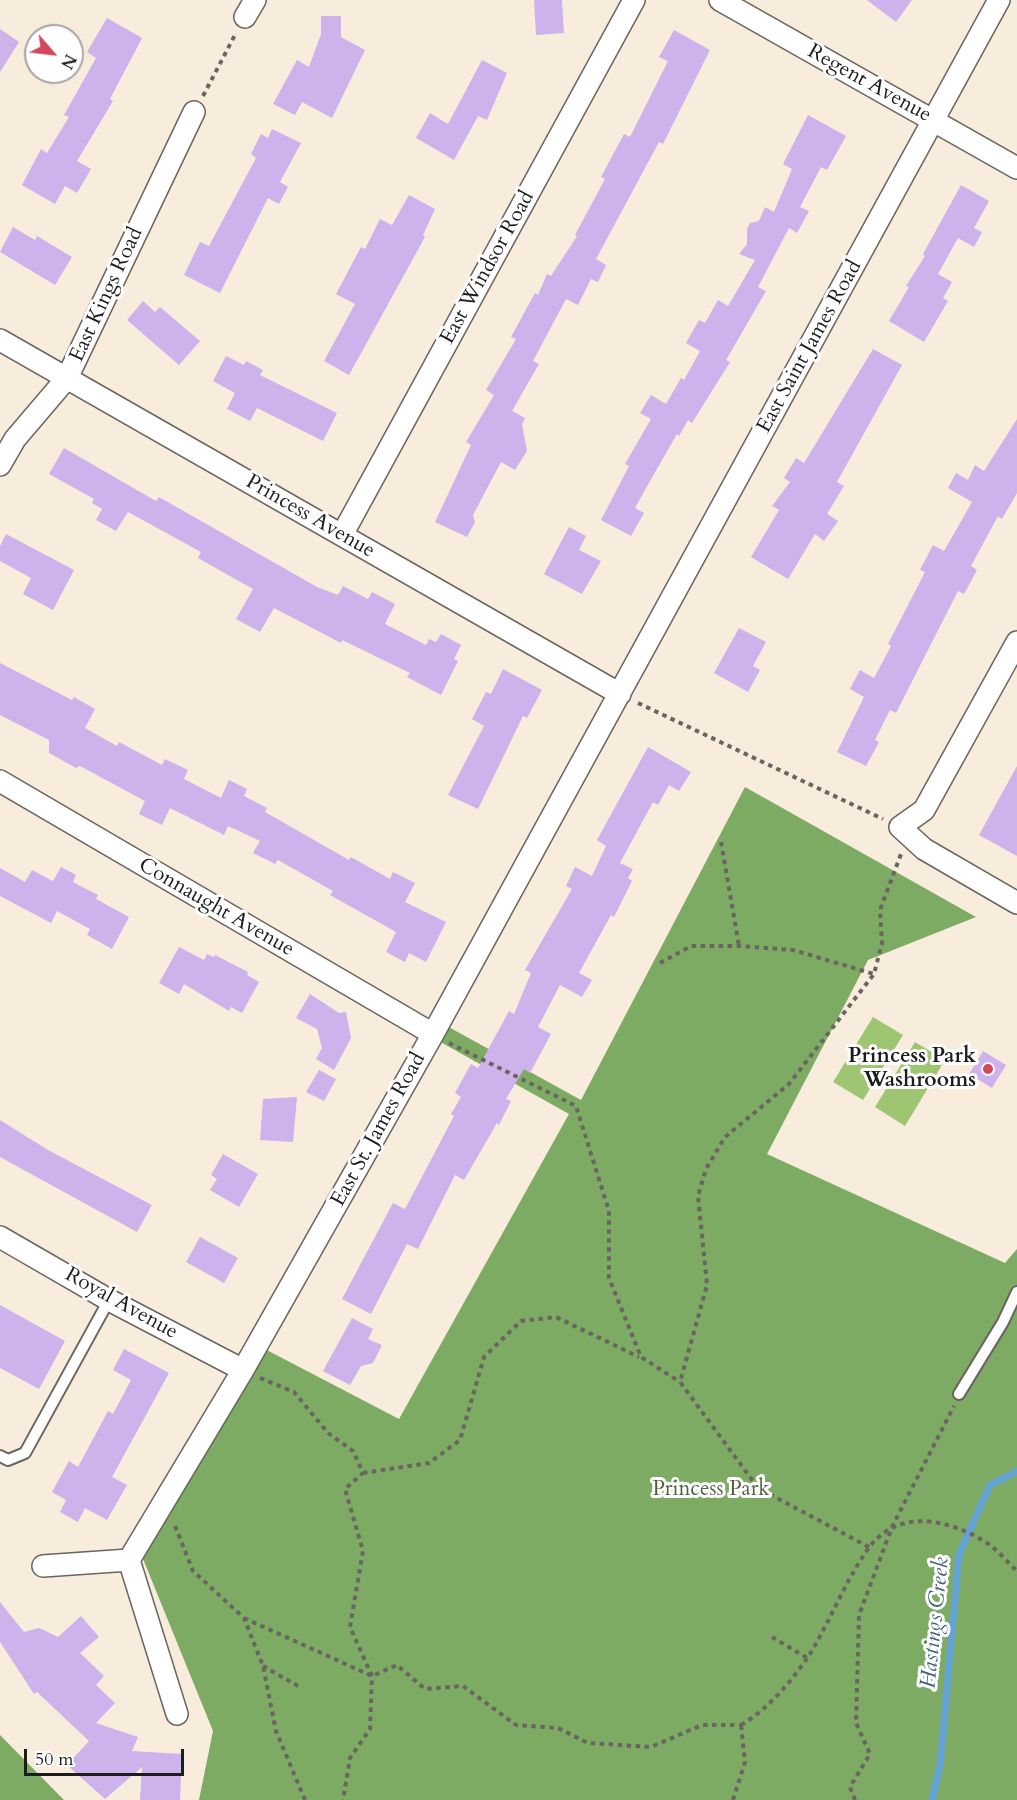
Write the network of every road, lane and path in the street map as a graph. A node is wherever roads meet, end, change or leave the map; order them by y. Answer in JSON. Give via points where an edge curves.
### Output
{"nodes":[{"id":1,"x":634,"y":0,"type":"edge"},
{"id":2,"x":720,"y":0,"type":"edge"},
{"id":3,"x":999,"y":0,"type":"edge"},
{"id":4,"x":250,"y":8,"type":"edge"},
{"id":5,"x":194,"y":111,"type":"joint"},
{"id":6,"x":934,"y":120,"type":"junction"},
{"id":7,"x":1017,"y":168,"type":"edge"},
{"id":8,"x":0,"y":340,"type":"edge"},
{"id":9,"x":67,"y":378,"type":"junction"},
{"id":10,"x":0,"y":465,"type":"edge"},
{"id":11,"x":342,"y":535,"type":"junction"},
{"id":12,"x":1017,"y":642,"type":"edge"},
{"id":13,"x":620,"y":694,"type":"junction"},
{"id":14,"x":0,"y":781,"type":"edge"},
{"id":15,"x":904,"y":831,"type":"junction"},
{"id":16,"x":721,"y":842,"type":"dead end"},
{"id":17,"x":1017,"y":903,"type":"edge"},
{"id":18,"x":739,"y":946,"type":"junction"},
{"id":19,"x":660,"y":963,"type":"dead end"},
{"id":20,"x":874,"y":974,"type":"junction"},
{"id":21,"x":433,"y":1034,"type":"junction"},
{"id":22,"x":0,"y":1237,"type":"edge"},
{"id":23,"x":1017,"y":1292,"type":"edge"},
{"id":24,"x":110,"y":1299,"type":"junction"},
{"id":25,"x":640,"y":1357,"type":"junction"},
{"id":26,"x":243,"y":1370,"type":"junction"},
{"id":27,"x":680,"y":1382,"type":"junction"},
{"id":28,"x":959,"y":1394,"type":"joint"},
{"id":29,"x":0,"y":1456,"type":"edge"},
{"id":30,"x":363,"y":1473,"type":"junction"},
{"id":31,"x":167,"y":1493,"type":"junction"},
{"id":32,"x":892,"y":1527,"type":"junction"},
{"id":33,"x":869,"y":1547,"type":"junction"},
{"id":34,"x":129,"y":1560,"type":"junction"},
{"id":35,"x":43,"y":1566,"type":"dead end"},
{"id":36,"x":1017,"y":1571,"type":"edge"},
{"id":37,"x":244,"y":1618,"type":"junction"},
{"id":38,"x":772,"y":1637,"type":"dead end"},
{"id":39,"x":807,"y":1658,"type":"junction"},
{"id":40,"x":263,"y":1666,"type":"junction"},
{"id":41,"x":372,"y":1676,"type":"junction"},
{"id":42,"x":298,"y":1686,"type":"dead end"},
{"id":43,"x":177,"y":1714,"type":"dead end"},
{"id":44,"x":741,"y":1725,"type":"junction"},
{"id":45,"x":305,"y":1800,"type":"edge"},
{"id":46,"x":344,"y":1800,"type":"edge"},
{"id":47,"x":733,"y":1800,"type":"edge"},
{"id":48,"x":855,"y":1800,"type":"edge"}],
"edges":[{"from":1,"to":11,"type":"street","name":"East Windsor Road"},
{"from":2,"to":6,"type":"street","name":"Regent Avenue"},
{"from":3,"to":6,"type":"street","name":"East Saint James Road"},
{"from":4,"to":5,"type":"path"},
{"from":5,"to":9,"type":"street","name":"East Kings Road"},
{"from":6,"to":7,"type":"street","name":"Regent Avenue"},
{"from":6,"to":13,"type":"street","name":"East Saint James Road"},
{"from":8,"to":9,"type":"street","name":"Princess Avenue"},
{"from":9,"to":10,"type":"street","name":"East Kings Road","via":[[15,439]]},
{"from":9,"to":11,"type":"street","name":"Princess Avenue"},
{"from":11,"to":13,"type":"street","name":"Princess Avenue"},
{"from":12,"to":15,"type":"street","via":[[924,810]]},
{"from":13,"to":15,"type":"path"},
{"from":13,"to":21,"type":"street","name":"East St. James Road"},
{"from":14,"to":21,"type":"street","name":"Connaught Avenue"},
{"from":15,"to":17,"type":"street","via":[[924,849]]},
{"from":15,"to":20,"type":"path","via":[[880,910],[882,943]]},
{"from":16,"to":18,"type":"path"},
{"from":18,"to":19,"type":"path","via":[[691,946]]},
{"from":18,"to":20,"type":"path","via":[[793,950]]},
{"from":20,"to":27,"type":"path","via":[[789,1083],[725,1137],[706,1169],[698,1196],[707,1285]]},
{"from":21,"to":25,"type":"path","via":[[576,1107],[609,1211],[609,1278]]},
{"from":21,"to":26,"type":"street","name":"East St. James Road"},
{"from":22,"to":24,"type":"street","name":"Royal Avenue"},
{"from":23,"to":28,"type":"lane"},
{"from":24,"to":26,"type":"street","name":"Royal Avenue"},
{"from":24,"to":29,"type":"lane","via":[[25,1453],[8,1460]]},
{"from":25,"to":27,"type":"path"},
{"from":25,"to":30,"type":"path","via":[[556,1317],[521,1321],[484,1357],[460,1440],[429,1463]]},
{"from":26,"to":30,"type":"path","via":[[294,1392],[328,1433],[353,1451]]},
{"from":26,"to":31,"type":"street","name":"East St. James Road"},
{"from":27,"to":33,"type":"path","via":[[758,1488]]},
{"from":28,"to":32,"type":"path"},
{"from":30,"to":41,"type":"path","via":[[345,1489],[363,1551],[350,1627]]},
{"from":31,"to":34,"type":"street","name":"East St. James Road"},
{"from":31,"to":37,"type":"path","via":[[178,1538],[193,1571]]},
{"from":32,"to":33,"type":"path"},
{"from":32,"to":36,"type":"path","via":[[919,1519],[945,1525],[987,1544]]},
{"from":32,"to":48,"type":"path","via":[[859,1615],[856,1724],[870,1754],[850,1787]]},
{"from":33,"to":39,"type":"path"},
{"from":34,"to":35,"type":"street"},
{"from":34,"to":43,"type":"street"},
{"from":37,"to":40,"type":"path"},
{"from":37,"to":41,"type":"path"},
{"from":38,"to":39,"type":"path"},
{"from":39,"to":44,"type":"path","via":[[759,1714]]},
{"from":40,"to":42,"type":"path"},
{"from":40,"to":45,"type":"path","via":[[276,1731]]},
{"from":41,"to":44,"type":"path","via":[[397,1665],[424,1689],[463,1686],[516,1725],[558,1728],[588,1743],[651,1747],[702,1725]]},
{"from":41,"to":46,"type":"path","via":[[370,1729],[350,1758]]},
{"from":44,"to":47,"type":"path","via":[[745,1762]]}]}
